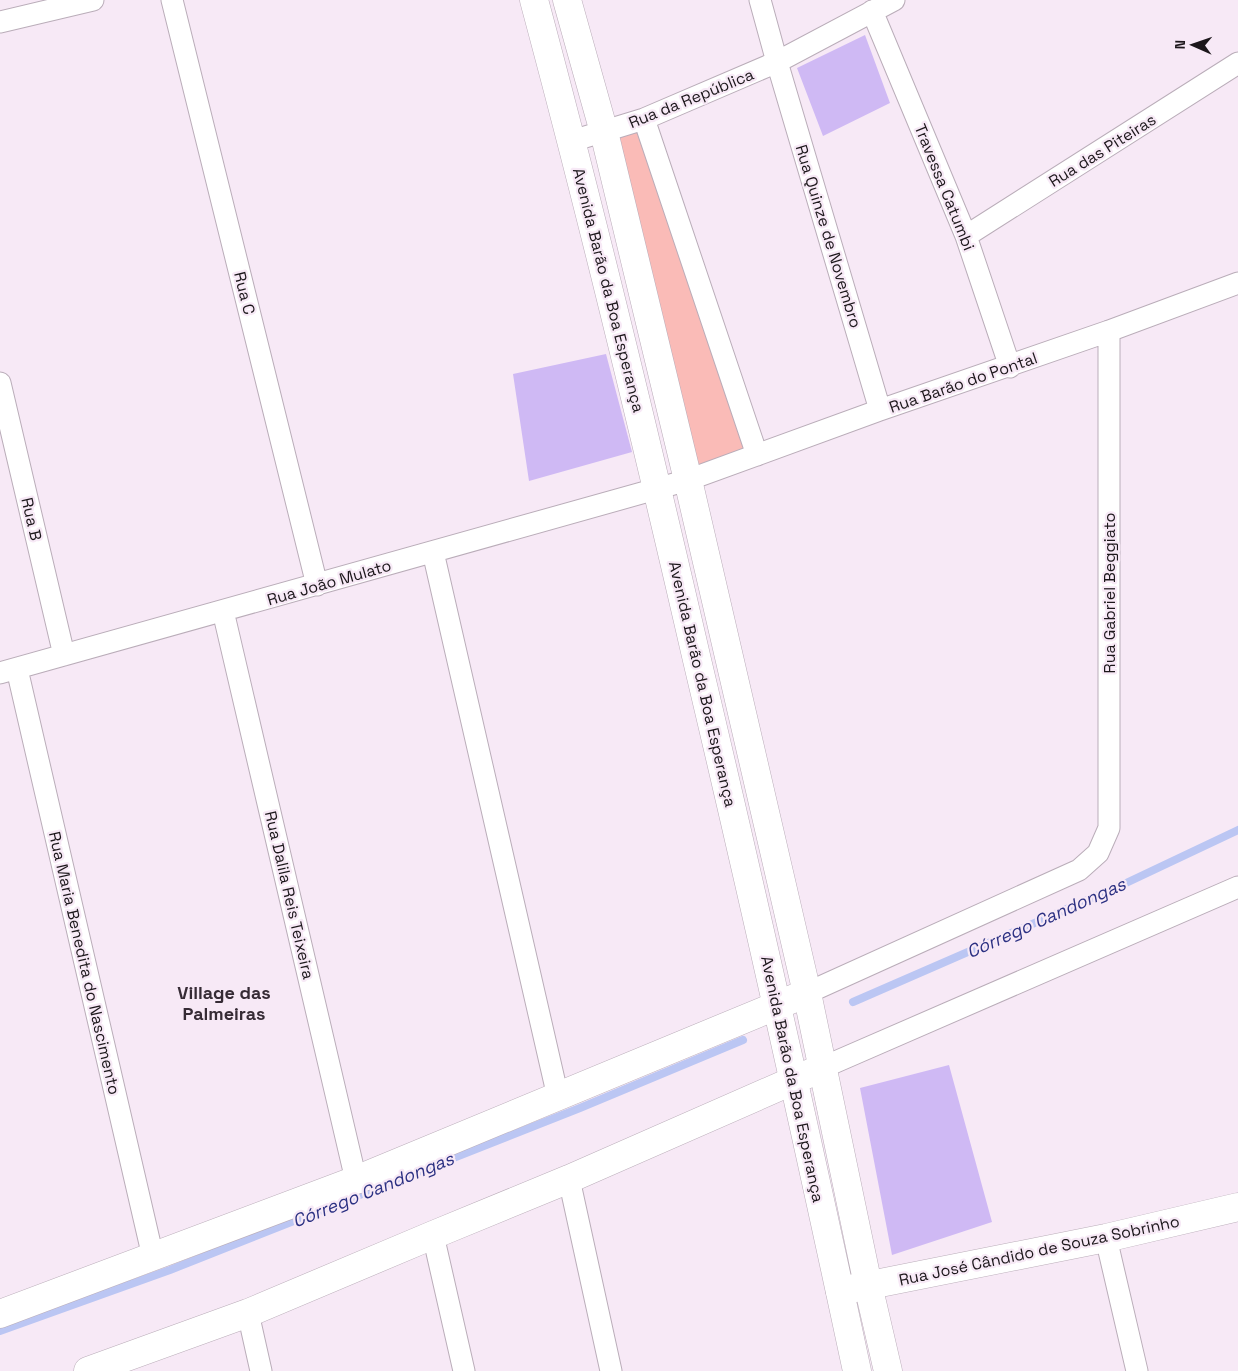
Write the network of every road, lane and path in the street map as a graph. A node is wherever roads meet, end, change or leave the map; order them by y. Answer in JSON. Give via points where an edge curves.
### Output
{"nodes":[{"id":1,"x":93,"y":0,"type":"edge"},
{"id":2,"x":172,"y":0,"type":"edge"},
{"id":3,"x":534,"y":0,"type":"edge"},
{"id":4,"x":567,"y":0,"type":"edge"},
{"id":5,"x":760,"y":0,"type":"edge"},
{"id":6,"x":894,"y":0,"type":"edge"},
{"id":7,"x":872,"y":11,"type":"junction"},
{"id":8,"x":0,"y":22,"type":"edge"},
{"id":9,"x":777,"y":62,"type":"junction"},
{"id":10,"x":1238,"y":63,"type":"edge"},
{"id":11,"x":644,"y":119,"type":"junction"},
{"id":12,"x":604,"y":132,"type":"junction"},
{"id":13,"x":572,"y":141,"type":"junction"},
{"id":14,"x":966,"y":236,"type":"junction"},
{"id":15,"x":1238,"y":283,"type":"edge"},
{"id":16,"x":1109,"y":331,"type":"junction"},
{"id":17,"x":1010,"y":367,"type":"junction"},
{"id":18,"x":0,"y":383,"type":"edge"},
{"id":19,"x":880,"y":410,"type":"junction"},
{"id":20,"x":757,"y":455,"type":"junction"},
{"id":21,"x":688,"y":480,"type":"junction"},
{"id":22,"x":657,"y":488,"type":"junction"},
{"id":23,"x":433,"y":552,"type":"junction"},
{"id":24,"x":317,"y":585,"type":"junction"},
{"id":25,"x":223,"y":611,"type":"junction"},
{"id":26,"x":64,"y":655,"type":"junction"},
{"id":27,"x":9,"y":671,"type":"edge"},
{"id":28,"x":769,"y":829,"type":"junction"},
{"id":29,"x":739,"y":838,"type":"junction"},
{"id":30,"x":1238,"y":886,"type":"edge"},
{"id":31,"x":808,"y":994,"type":"junction"},
{"id":32,"x":778,"y":1005,"type":"junction"},
{"id":33,"x":824,"y":1067,"type":"junction"},
{"id":34,"x":794,"y":1080,"type":"junction"},
{"id":35,"x":558,"y":1097,"type":"junction"},
{"id":36,"x":569,"y":1179,"type":"junction"},
{"id":37,"x":356,"y":1180,"type":"junction"},
{"id":38,"x":1238,"y":1207,"type":"edge"},
{"id":39,"x":433,"y":1234,"type":"junction"},
{"id":40,"x":1106,"y":1238,"type":"junction"},
{"id":41,"x":154,"y":1258,"type":"junction"},
{"id":42,"x":868,"y":1285,"type":"junction"},
{"id":43,"x":840,"y":1291,"type":"junction"},
{"id":44,"x":248,"y":1313,"type":"junction"},
{"id":45,"x":0,"y":1314,"type":"edge"},
{"id":46,"x":88,"y":1371,"type":"edge"},
{"id":47,"x":261,"y":1371,"type":"edge"},
{"id":48,"x":464,"y":1371,"type":"edge"},
{"id":49,"x":611,"y":1371,"type":"edge"},
{"id":50,"x":857,"y":1371,"type":"edge"},
{"id":51,"x":888,"y":1371,"type":"edge"},
{"id":52,"x":1137,"y":1371,"type":"edge"}],
"edges":[{"from":1,"to":8,"type":"street"},
{"from":2,"to":24,"type":"street","name":"Rua C"},
{"from":3,"to":13,"type":"main road","name":"Avenida Barão da Boa Esperança"},
{"from":4,"to":12,"type":"main road","name":"Avenida Barão da Boa Esperança"},
{"from":5,"to":9,"type":"street","name":"Rua Quinze de Novembro"},
{"from":6,"to":7,"type":"street","name":"Rua da República"},
{"from":7,"to":9,"type":"street","name":"Rua da República"},
{"from":7,"to":14,"type":"street","name":"Travessa Catumbi"},
{"from":9,"to":11,"type":"street","name":"Rua da República"},
{"from":9,"to":19,"type":"street","name":"Rua Quinze de Novembro"},
{"from":10,"to":14,"type":"street","name":"Rua das Piteiras"},
{"from":11,"to":12,"type":"street","name":"Rua da República"},
{"from":11,"to":20,"type":"street"},
{"from":12,"to":13,"type":"street","name":"Rua da República"},
{"from":12,"to":21,"type":"main road","name":"Avenida Barão da Boa Esperança"},
{"from":13,"to":22,"type":"main road","name":"Avenida Barão da Boa Esperança"},
{"from":14,"to":17,"type":"street","name":"Travessa Catumbi"},
{"from":15,"to":16,"type":"street","name":"Rua Barão do Pontal"},
{"from":16,"to":17,"type":"street","name":"Rua Barão do Pontal"},
{"from":16,"to":31,"type":"street","name":"Rua Gabriel Beggiato","via":[[1109,828],[1098,852],[1079,870]]},
{"from":17,"to":19,"type":"street","name":"Rua Barão do Pontal"},
{"from":18,"to":26,"type":"street","name":"Rua B"},
{"from":19,"to":20,"type":"street","name":"Rua Barão do Pontal"},
{"from":20,"to":21,"type":"street","name":"Rua Barão do Pontal"},
{"from":21,"to":22,"type":"street","name":"Rua Barão do Pontal"},
{"from":21,"to":28,"type":"main road","name":"Avenida Barão da Boa Esperança"},
{"from":22,"to":23,"type":"street","name":"Rua João Mulato"},
{"from":22,"to":29,"type":"main road","name":"Avenida Barão da Boa Esperança"},
{"from":23,"to":24,"type":"street","name":"Rua João Mulato"},
{"from":23,"to":35,"type":"street"},
{"from":24,"to":25,"type":"street","name":"Rua João Mulato"},
{"from":25,"to":26,"type":"street","name":"Rua João Mulato"},
{"from":25,"to":37,"type":"street","name":"Rua Dalila Reis Teixeira"},
{"from":26,"to":27,"type":"street","name":"Rua João Mulato"},
{"from":27,"to":41,"type":"street","name":"Rua Maria Benedita do Nascimento"},
{"from":28,"to":29,"type":"main road"},
{"from":28,"to":31,"type":"main road","name":"Avenida Barão da Boa Esperança"},
{"from":29,"to":32,"type":"main road","name":"Avenida Barão da Boa Esperança"},
{"from":30,"to":33,"type":"street"},
{"from":31,"to":32,"type":"main road"},
{"from":31,"to":33,"type":"main road","name":"Avenida Barão da Boa Esperança"},
{"from":32,"to":34,"type":"main road","name":"Avenida Barão da Boa Esperança"},
{"from":32,"to":35,"type":"main road"},
{"from":33,"to":34,"type":"main road"},
{"from":33,"to":42,"type":"main road","name":"Avenida Barão da Boa Esperança"},
{"from":34,"to":36,"type":"main road"},
{"from":34,"to":43,"type":"main road","name":"Avenida Barão da Boa Esperança"},
{"from":35,"to":37,"type":"main road"},
{"from":36,"to":39,"type":"main road"},
{"from":36,"to":49,"type":"street"},
{"from":37,"to":41,"type":"main road"},
{"from":38,"to":40,"type":"main road","name":"Rua José Cândido de Souza Sobrinho"},
{"from":39,"to":44,"type":"main road"},
{"from":39,"to":48,"type":"street"},
{"from":40,"to":42,"type":"main road","name":"Rua José Cândido de Souza Sobrinho"},
{"from":40,"to":52,"type":"street"},
{"from":41,"to":45,"type":"main road"},
{"from":42,"to":43,"type":"main road","name":"Rua José Cândido de Souza Sobrinho"},
{"from":42,"to":51,"type":"main road","name":"Avenida Barão da Boa Esperança"},
{"from":43,"to":50,"type":"main road","name":"Avenida Barão da Boa Esperança"},
{"from":44,"to":46,"type":"main road"},
{"from":44,"to":47,"type":"street"}]}
